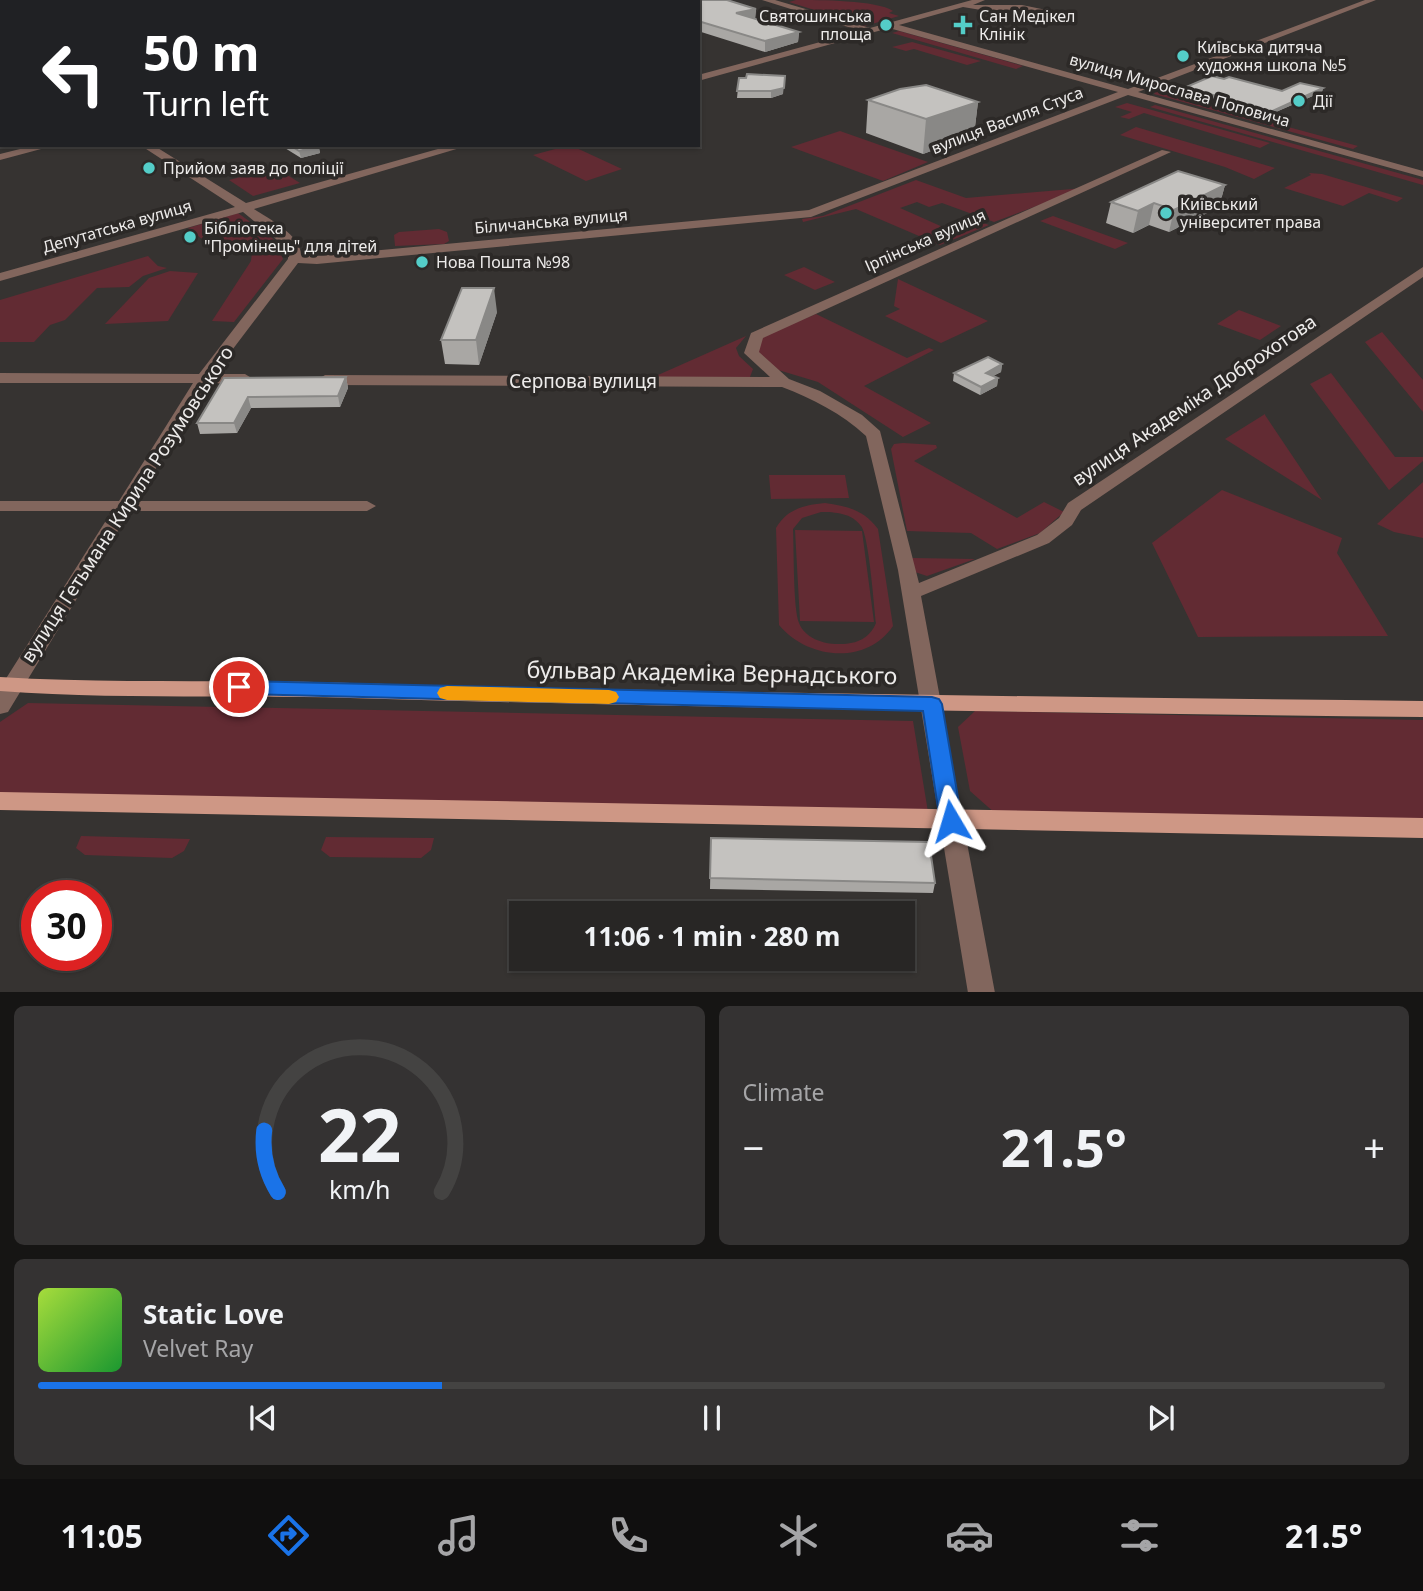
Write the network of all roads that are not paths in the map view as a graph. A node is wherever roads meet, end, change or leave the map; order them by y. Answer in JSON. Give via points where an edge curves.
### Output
{"nodes":[{"id":1,"x":766,"y":0,"type":"edge"},
{"id":2,"x":981,"y":0,"type":"edge"},
{"id":3,"x":1372,"y":0,"type":"edge"},
{"id":4,"x":963,"y":5,"type":"junction"},
{"id":5,"x":1066,"y":16,"type":"dead end"},
{"id":6,"x":888,"y":24,"type":"junction"},
{"id":7,"x":867,"y":30,"type":"junction"},
{"id":8,"x":700,"y":77,"type":"edge"},
{"id":9,"x":1130,"y":92,"type":"junction"},
{"id":10,"x":42,"y":147,"type":"edge"},
{"id":11,"x":148,"y":147,"type":"edge"},
{"id":12,"x":458,"y":147,"type":"edge"},
{"id":13,"x":1166,"y":152,"type":"dead end"},
{"id":14,"x":0,"y":157,"type":"edge"},
{"id":15,"x":1423,"y":174,"type":"edge"},
{"id":16,"x":244,"y":208,"type":"junction"},
{"id":17,"x":811,"y":213,"type":"joint"},
{"id":18,"x":294,"y":259,"type":"junction"},
{"id":19,"x":1423,"y":271,"type":"edge"},
{"id":20,"x":0,"y":277,"type":"edge"},
{"id":21,"x":0,"y":378,"type":"edge"},
{"id":22,"x":203,"y":379,"type":"junction"},
{"id":23,"x":255,"y":379,"type":"edge"},
{"id":24,"x":309,"y":380,"type":"edge"},
{"id":25,"x":784,"y":383,"type":"junction"},
{"id":26,"x":0,"y":506,"type":"edge"},
{"id":27,"x":124,"y":506,"type":"junction"},
{"id":28,"x":367,"y":506,"type":"dead end"},
{"id":29,"x":912,"y":593,"type":"junction"},
{"id":30,"x":7,"y":684,"type":"edge"},
{"id":31,"x":932,"y":704,"type":"junction"},
{"id":32,"x":0,"y":706,"type":"edge"},
{"id":33,"x":1423,"y":709,"type":"edge"},
{"id":34,"x":0,"y":801,"type":"edge"},
{"id":35,"x":951,"y":821,"type":"junction"},
{"id":36,"x":1423,"y":828,"type":"edge"},
{"id":37,"x":982,"y":992,"type":"edge"}],
"edges":[{"from":1,"to":7,"type":"street"},
{"from":2,"to":4,"type":"street"},
{"from":3,"to":9,"type":"street","name":"вулиця Василя Стуса"},
{"from":4,"to":5,"type":"street","via":[[1028,8]]},
{"from":4,"to":6,"type":"street"},
{"from":6,"to":7,"type":"street"},
{"from":6,"to":9,"type":"street","name":"вулиця Мирослава Поповича"},
{"from":7,"to":8,"type":"street"},
{"from":9,"to":15,"type":"street","name":"вулиця Мирослава Поповича"},
{"from":9,"to":17,"type":"street","name":"вулиця Василя Стуса"},
{"from":10,"to":14,"type":"street"},
{"from":11,"to":16,"type":"street"},
{"from":12,"to":16,"type":"street","name":"Депутатська вулиця"},
{"from":13,"to":25,"type":"street","name":"Ірпінська вулиця","via":[[756,336],[751,352]]},
{"from":16,"to":18,"type":"street","via":[[288,240],[295,249]]},
{"from":16,"to":20,"type":"street","name":"Депутатська вулиця"},
{"from":17,"to":18,"type":"street","name":"Біличанська вулиця"},
{"from":18,"to":22,"type":"street","name":"вулиця Гетьмана Кирила Розумовського"},
{"from":19,"to":29,"type":"street","name":"вулиця Академіка Доброхотова","via":[[1074,507],[1066,521],[1043,539]]},
{"from":21,"to":22,"type":"street"},
{"from":22,"to":23,"type":"street"},
{"from":22,"to":27,"type":"street","name":"вулиця Гетьмана Кирила Розумовського"},
{"from":24,"to":25,"type":"street","name":"Серпова вулиця"},
{"from":25,"to":29,"type":"street","name":"Серпова вулиця","via":[[815,394],[874,434]]},
{"from":26,"to":27,"type":"street"},
{"from":27,"to":28,"type":"street"},
{"from":27,"to":30,"type":"street","name":"вулиця Гетьмана Кирила Розумовського"},
{"from":29,"to":31,"type":"street","name":"Серпова вулиця"},
{"from":30,"to":31,"type":"main road","name":"бульвар Академіка Вернадського"},
{"from":30,"to":32,"type":"street","name":"вулиця Гетьмана Кирила Розумовського"},
{"from":31,"to":33,"type":"main road","name":"бульвар Академіка Вернадського"},
{"from":31,"to":35,"type":"street","name":"Серпова вулиця"},
{"from":34,"to":35,"type":"main road"},
{"from":35,"to":36,"type":"main road"},
{"from":35,"to":37,"type":"street","name":"Серпова вулиця"}]}
